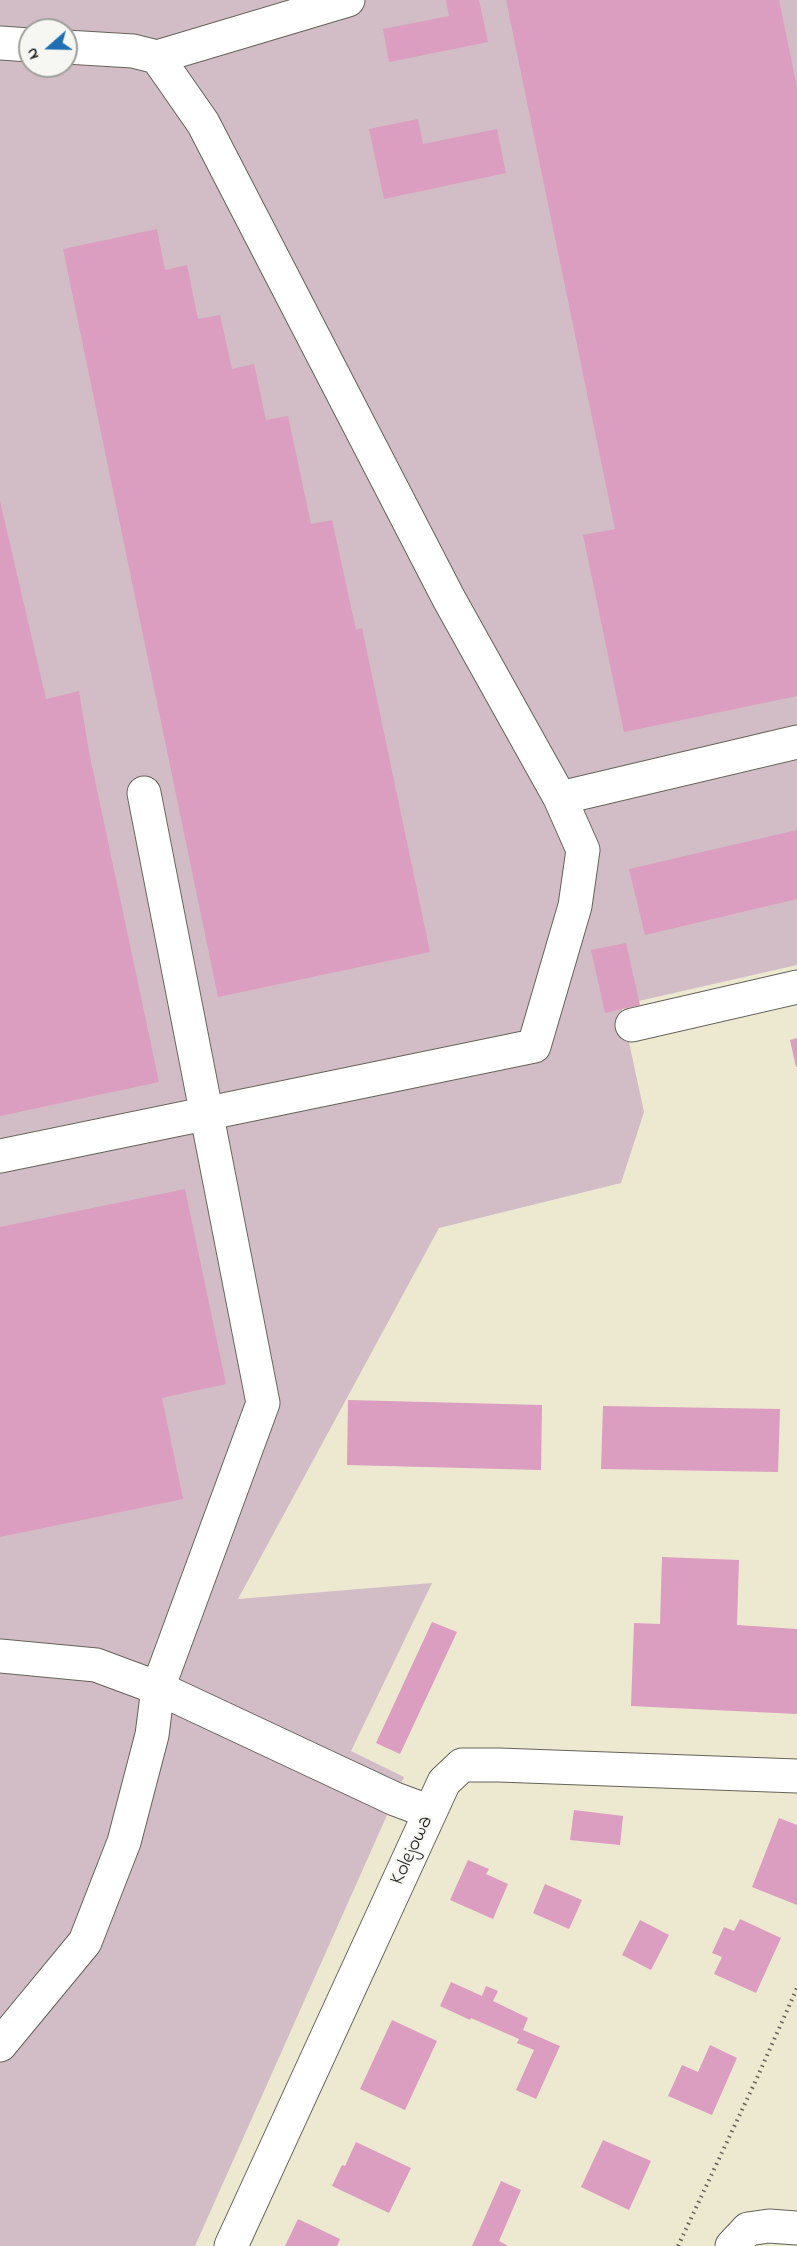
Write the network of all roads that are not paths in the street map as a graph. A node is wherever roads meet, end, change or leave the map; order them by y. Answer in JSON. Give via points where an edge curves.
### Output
{"nodes":[{"id":1,"x":348,"y":0,"type":"edge"},
{"id":2,"x":0,"y":43,"type":"edge"},
{"id":3,"x":18,"y":44,"type":"edge"},
{"id":4,"x":78,"y":48,"type":"edge"},
{"id":5,"x":157,"y":57,"type":"junction"},
{"id":6,"x":797,"y":742,"type":"edge"},
{"id":7,"x":144,"y":793,"type":"dead end"},
{"id":8,"x":560,"y":798,"type":"junction"},
{"id":9,"x":797,"y":987,"type":"edge"},
{"id":10,"x":632,"y":1025,"type":"dead end"},
{"id":11,"x":206,"y":1113,"type":"junction"},
{"id":12,"x":0,"y":1156,"type":"edge"},
{"id":13,"x":0,"y":1656,"type":"edge"},
{"id":14,"x":158,"y":1688,"type":"junction"},
{"id":15,"x":797,"y":1776,"type":"edge"},
{"id":16,"x":430,"y":1812,"type":"junction"},
{"id":17,"x":0,"y":2045,"type":"edge"},
{"id":18,"x":797,"y":2228,"type":"edge"},
{"id":19,"x":231,"y":2246,"type":"edge"},
{"id":20,"x":732,"y":2246,"type":"edge"}],
"edges":[{"from":1,"to":5,"type":"street"},
{"from":2,"to":3,"type":"street"},
{"from":4,"to":5,"type":"street","via":[[133,51]]},
{"from":5,"to":8,"type":"street","via":[[203,123],[444,589]]},
{"from":6,"to":8,"type":"street"},
{"from":7,"to":11,"type":"street"},
{"from":8,"to":11,"type":"street","via":[[583,850],[575,906],[534,1046]]},
{"from":9,"to":10,"type":"street"},
{"from":11,"to":12,"type":"street"},
{"from":11,"to":14,"type":"street","via":[[263,1403]]},
{"from":13,"to":14,"type":"street","via":[[96,1665]]},
{"from":14,"to":16,"type":"street"},
{"from":14,"to":17,"type":"street","via":[[152,1735],[124,1842],[85,1941]]},
{"from":15,"to":16,"type":"street","name":"Kolejowa","via":[[462,1765],[444,1782]]},
{"from":16,"to":19,"type":"street","name":"Kolejowa"},
{"from":18,"to":20,"type":"street","via":[[748,2229]]}]}
